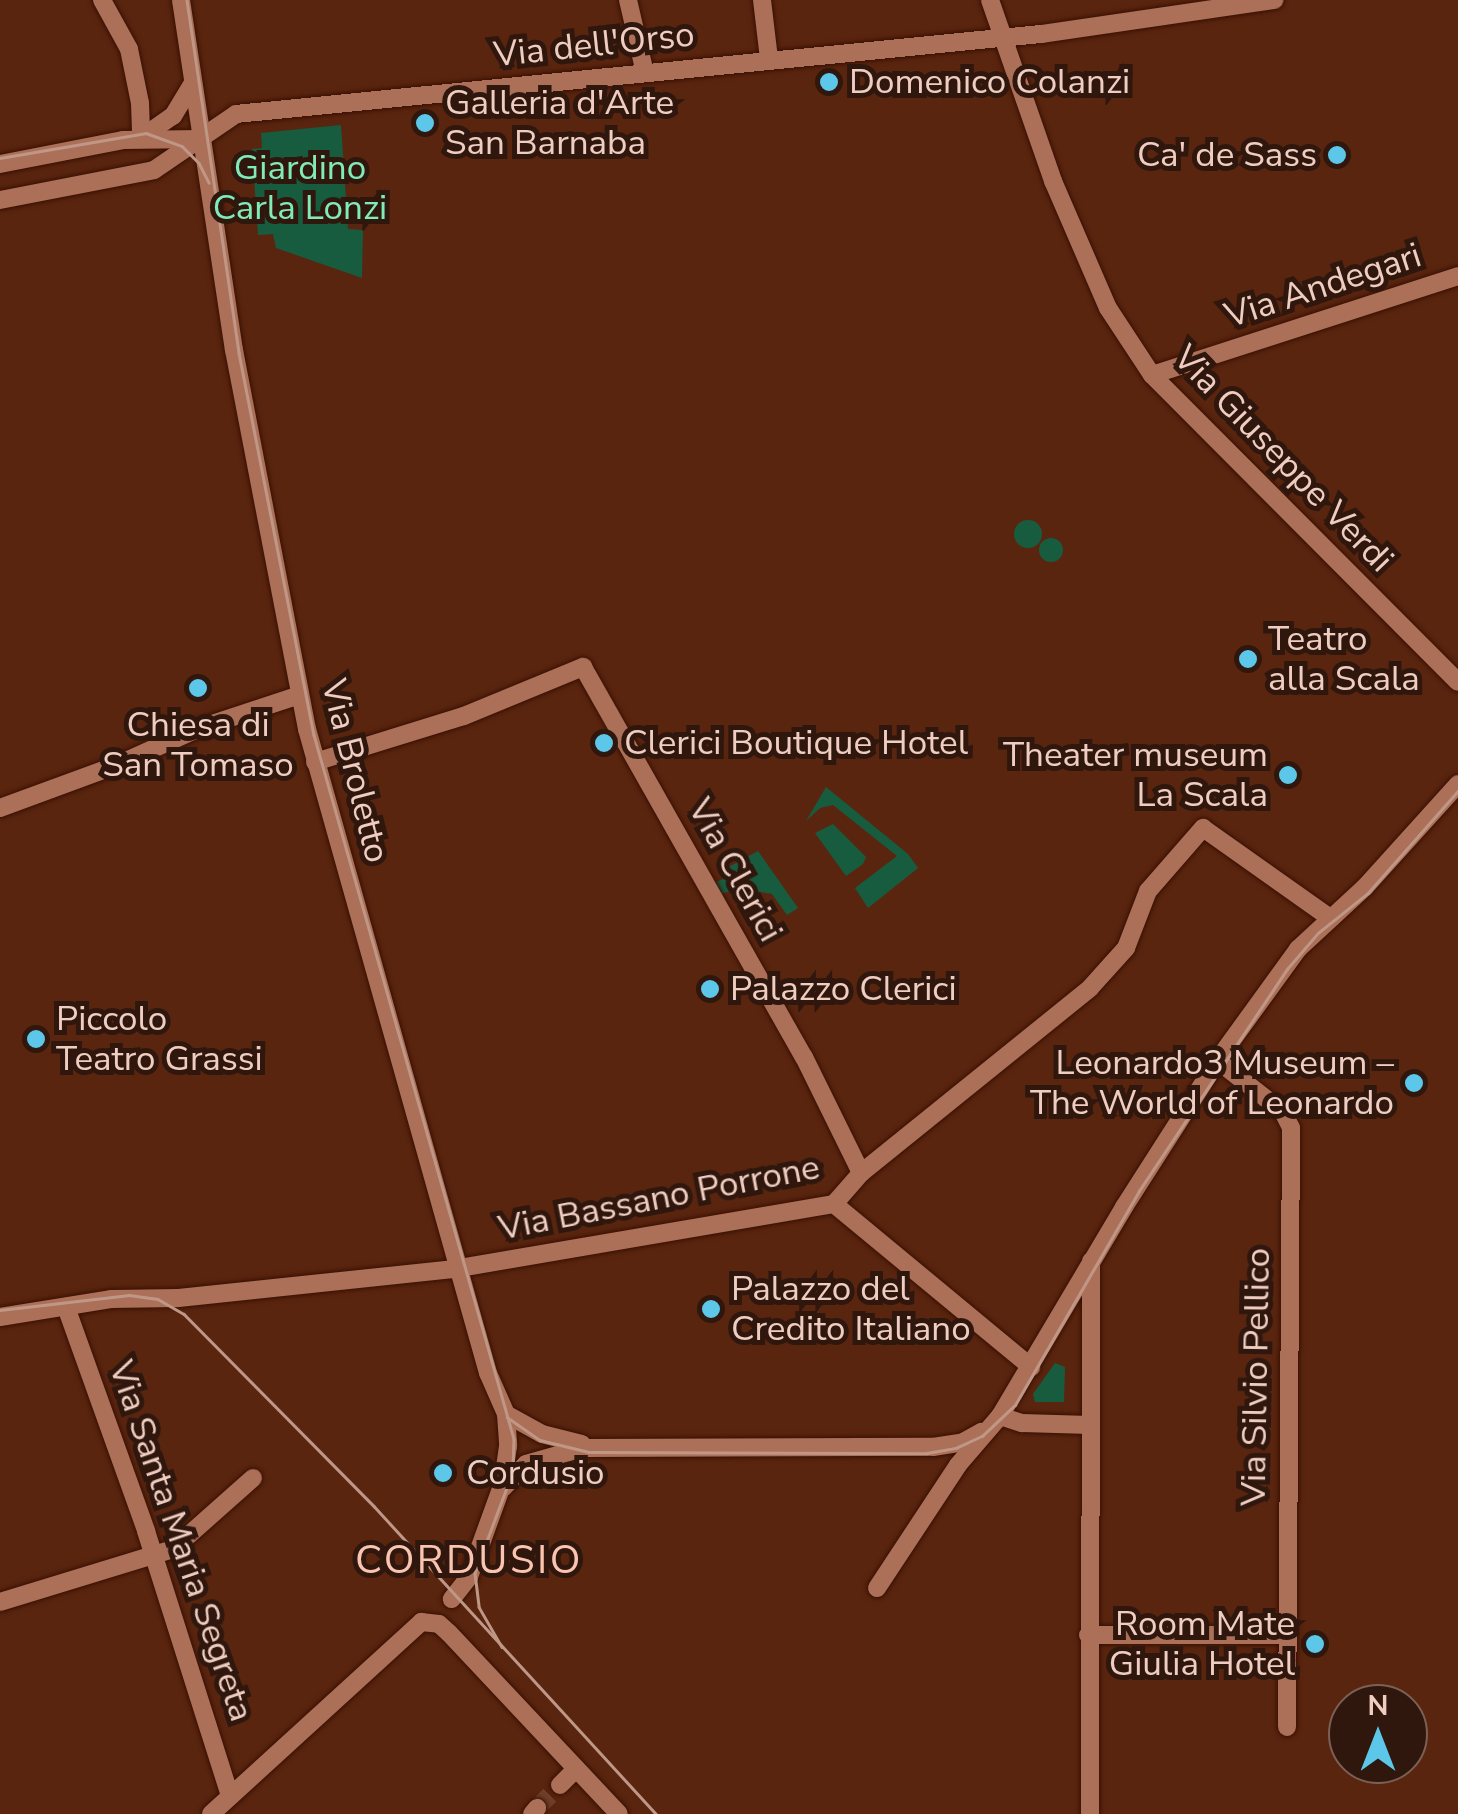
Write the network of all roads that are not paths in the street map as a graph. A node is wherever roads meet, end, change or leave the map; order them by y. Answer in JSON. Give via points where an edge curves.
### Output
{"nodes":[{"id":1,"x":102,"y":0,"type":"edge"},
{"id":2,"x":181,"y":0,"type":"edge"},
{"id":3,"x":628,"y":0,"type":"edge"},
{"id":4,"x":762,"y":0,"type":"edge"},
{"id":5,"x":990,"y":0,"type":"edge"},
{"id":6,"x":1275,"y":0,"type":"edge"},
{"id":7,"x":1001,"y":38,"type":"junction"},
{"id":8,"x":770,"y":59,"type":"junction"},
{"id":9,"x":645,"y":73,"type":"junction"},
{"id":10,"x":192,"y":82,"type":"junction"},
{"id":11,"x":141,"y":138,"type":"junction"},
{"id":12,"x":201,"y":139,"type":"junction"},
{"id":13,"x":0,"y":164,"type":"edge"},
{"id":14,"x":0,"y":200,"type":"edge"},
{"id":15,"x":1458,"y":276,"type":"edge"},
{"id":16,"x":1152,"y":375,"type":"junction"},
{"id":17,"x":1458,"y":682,"type":"edge"},
{"id":18,"x":300,"y":695,"type":"junction"},
{"id":19,"x":316,"y":762,"type":"junction"},
{"id":20,"x":1458,"y":784,"type":"edge"},
{"id":21,"x":0,"y":808,"type":"edge"},
{"id":22,"x":1330,"y":918,"type":"junction"},
{"id":23,"x":1218,"y":1061,"type":"junction"},
{"id":24,"x":861,"y":1173,"type":"junction"},
{"id":25,"x":834,"y":1204,"type":"junction"},
{"id":26,"x":1091,"y":1260,"type":"junction"},
{"id":27,"x":458,"y":1268,"type":"junction"},
{"id":28,"x":66,"y":1307,"type":"junction"},
{"id":29,"x":0,"y":1317,"type":"edge"},
{"id":30,"x":1031,"y":1366,"type":"junction"},
{"id":31,"x":504,"y":1409,"type":"junction"},
{"id":32,"x":1000,"y":1416,"type":"junction"},
{"id":33,"x":1090,"y":1425,"type":"junction"},
{"id":34,"x":617,"y":1448,"type":"junction"},
{"id":35,"x":253,"y":1478,"type":"dead end"},
{"id":36,"x":500,"y":1494,"type":"junction"},
{"id":37,"x":153,"y":1556,"type":"junction"},
{"id":38,"x":878,"y":1588,"type":"dead end"},
{"id":39,"x":452,"y":1599,"type":"dead end"},
{"id":40,"x":0,"y":1602,"type":"edge"},
{"id":41,"x":1088,"y":1634,"type":"junction"},
{"id":42,"x":1287,"y":1635,"type":"junction"},
{"id":43,"x":1287,"y":1727,"type":"dead end"},
{"id":44,"x":576,"y":1769,"type":"junction"},
{"id":45,"x":560,"y":1785,"type":"tunnel mouth"},
{"id":46,"x":230,"y":1796,"type":"junction"},
{"id":47,"x":1090,"y":1812,"type":"edge"},
{"id":48,"x":212,"y":1814,"type":"edge"},
{"id":49,"x":619,"y":1814,"type":"edge"}],
"edges":[{"from":1,"to":11,"type":"street","via":[[129,49]]},
{"from":2,"to":10,"type":"street","name":"Via Broletto"},
{"from":3,"to":9,"type":"street"},
{"from":4,"to":8,"type":"street"},
{"from":5,"to":7,"type":"street","name":"Via Giuseppe Verdi"},
{"from":6,"to":7,"type":"street","name":"Via dell'Orso"},
{"from":7,"to":8,"type":"street","name":"Via dell'Orso"},
{"from":7,"to":16,"type":"street","name":"Via Giuseppe Verdi","via":[[1108,308]]},
{"from":8,"to":9,"type":"street","name":"Via dell'Orso"},
{"from":9,"to":12,"type":"street","name":"Via dell'Orso","via":[[236,114]]},
{"from":10,"to":11,"type":"street","via":[[173,116]]},
{"from":10,"to":12,"type":"street","name":"Via Broletto"},
{"from":11,"to":12,"type":"street"},
{"from":11,"to":13,"type":"street"},
{"from":12,"to":14,"type":"street","name":"Via dell'Orso","via":[[145,173]]},
{"from":12,"to":18,"type":"street","name":"Via Broletto"},
{"from":15,"to":16,"type":"street","name":"Via Andegari"},
{"from":16,"to":17,"type":"street","name":"Via Giuseppe Verdi"},
{"from":18,"to":19,"type":"street","name":"Via Broletto"},
{"from":18,"to":21,"type":"street"},
{"from":19,"to":24,"type":"street","name":"Via Clerici","via":[[464,716],[584,667]]},
{"from":19,"to":27,"type":"street","name":"Via Broletto"},
{"from":20,"to":22,"type":"street"},
{"from":22,"to":23,"type":"street","via":[[1298,949]]},
{"from":22,"to":24,"type":"street","name":"Via Bassano Porrone","via":[[1202,828],[1148,892],[1126,948],[1090,988]]},
{"from":23,"to":26,"type":"street"},
{"from":23,"to":42,"type":"street","name":"Via Silvio Pellico","via":[[1283,1112],[1292,1128]]},
{"from":24,"to":25,"type":"street","name":"Via Bassano Porrone"},
{"from":25,"to":27,"type":"street","name":"Via Bassano Porrone"},
{"from":25,"to":30,"type":"street"},
{"from":26,"to":30,"type":"street"},
{"from":26,"to":33,"type":"street"},
{"from":27,"to":28,"type":"street","name":"Via Bassano Porrone"},
{"from":27,"to":31,"type":"street","name":"Via Broletto"},
{"from":28,"to":29,"type":"street","name":"Via Bassano Porrone"},
{"from":28,"to":37,"type":"street","name":"Via Santa Maria Segreta"},
{"from":30,"to":32,"type":"street"},
{"from":31,"to":34,"type":"street","via":[[554,1438]]},
{"from":31,"to":36,"type":"street","name":"Via Broletto","via":[[508,1453]]},
{"from":32,"to":33,"type":"street"},
{"from":32,"to":34,"type":"street","via":[[970,1438],[934,1448]]},
{"from":32,"to":38,"type":"street","via":[[958,1465]]},
{"from":33,"to":41,"type":"street"},
{"from":34,"to":36,"type":"street","via":[[544,1456],[514,1473]]},
{"from":35,"to":37,"type":"street","via":[[173,1549]]},
{"from":36,"to":39,"type":"street","via":[[468,1577]]},
{"from":37,"to":40,"type":"street"},
{"from":37,"to":46,"type":"street","name":"Via Santa Maria Segreta"},
{"from":41,"to":42,"type":"street"},
{"from":41,"to":47,"type":"street"},
{"from":42,"to":43,"type":"street","name":"Via Silvio Pellico"},
{"from":44,"to":45,"type":"street"},
{"from":44,"to":46,"type":"street","via":[[439,1624],[420,1622]]},
{"from":44,"to":49,"type":"street"},
{"from":46,"to":48,"type":"street"}]}
